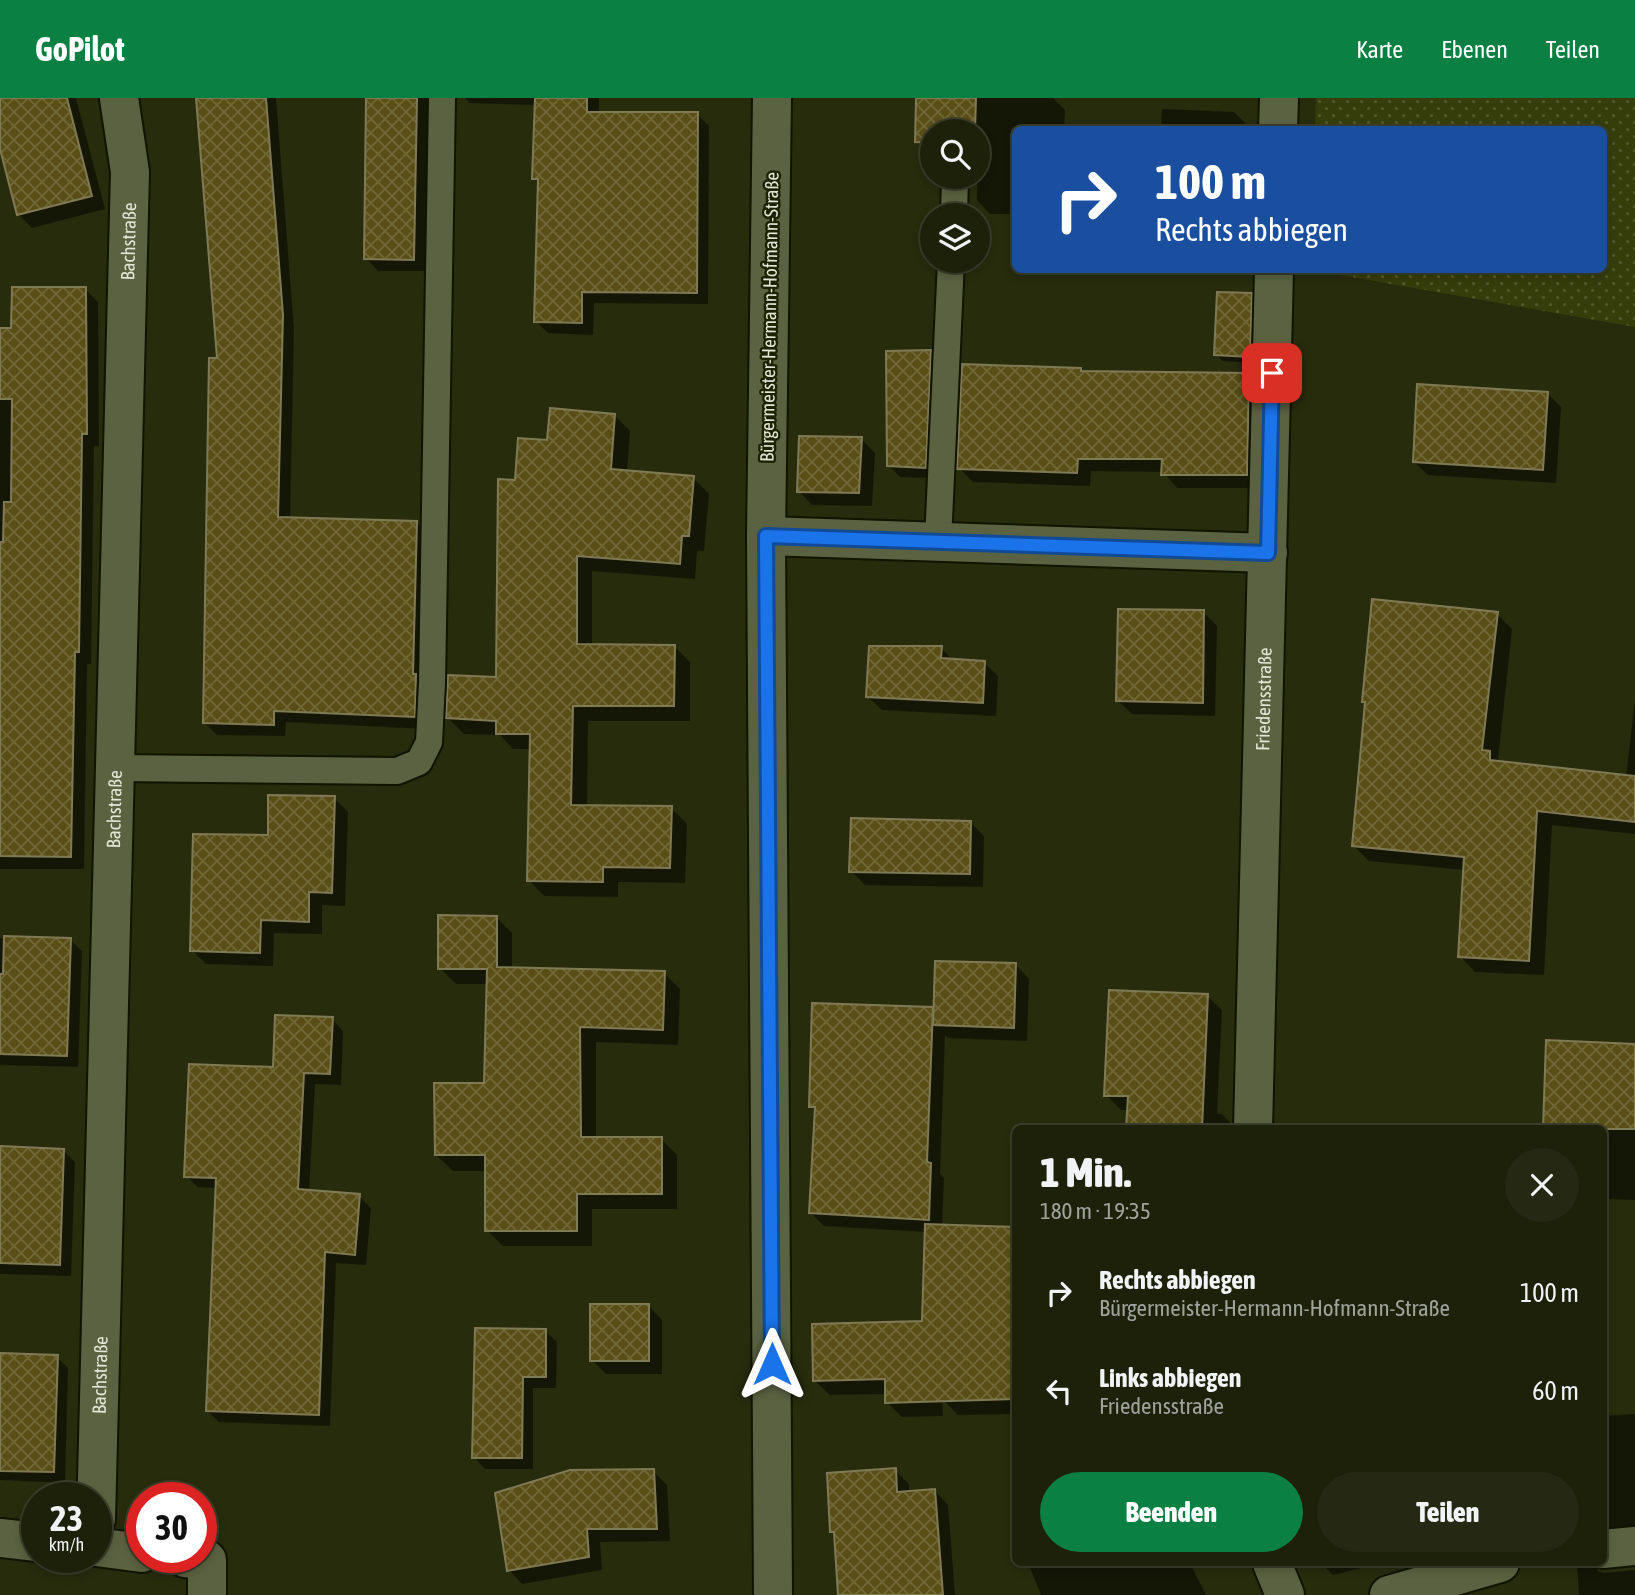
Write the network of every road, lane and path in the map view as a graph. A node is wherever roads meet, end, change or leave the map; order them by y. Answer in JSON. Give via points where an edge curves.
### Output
{"nodes":[{"id":1,"x":119,"y":98,"type":"edge"},
{"id":2,"x":442,"y":98,"type":"edge"},
{"id":3,"x":772,"y":98,"type":"edge"},
{"id":4,"x":1279,"y":98,"type":"edge"},
{"id":5,"x":1278,"y":126,"type":"edge"},
{"id":6,"x":950,"y":273,"type":"edge"},
{"id":7,"x":1274,"y":273,"type":"edge"},
{"id":8,"x":766,"y":536,"type":"junction"},
{"id":9,"x":938,"y":541,"type":"junction"},
{"id":10,"x":1268,"y":553,"type":"junction"},
{"id":11,"x":115,"y":768,"type":"junction"},
{"id":12,"x":1253,"y":1125,"type":"edge"},
{"id":13,"x":97,"y":1482,"type":"edge"},
{"id":14,"x":0,"y":1538,"type":"edge"},
{"id":15,"x":21,"y":1540,"type":"edge"},
{"id":16,"x":1635,"y":1545,"type":"edge"},
{"id":17,"x":1607,"y":1548,"type":"edge"},
{"id":18,"x":1273,"y":1566,"type":"edge"},
{"id":19,"x":1490,"y":1566,"type":"edge"},
{"id":20,"x":206,"y":1573,"type":"edge"},
{"id":21,"x":207,"y":1595,"type":"edge"},
{"id":22,"x":773,"y":1595,"type":"edge"},
{"id":23,"x":1285,"y":1595,"type":"edge"},
{"id":24,"x":1389,"y":1595,"type":"edge"}],
"edges":[{"from":1,"to":11,"type":"street","name":"Bachstraße","via":[[130,172]]},
{"from":2,"to":11,"type":"lane","via":[[429,742],[419,762],[397,771]]},
{"from":3,"to":8,"type":"street","name":"Bürgermeister-Hermann-Hofmann-Straße"},
{"from":4,"to":5,"type":"street"},
{"from":6,"to":9,"type":"lane"},
{"from":7,"to":10,"type":"street","name":"Friedensstraße"},
{"from":8,"to":9,"type":"street"},
{"from":8,"to":22,"type":"street","name":"Bürgermeister-Hermann-Hofmann-Straße"},
{"from":9,"to":10,"type":"street"},
{"from":10,"to":12,"type":"street","name":"Friedensstraße"},
{"from":11,"to":13,"type":"street","name":"Bachstraße"},
{"from":14,"to":15,"type":"street"},
{"from":16,"to":17,"type":"street"},
{"from":18,"to":23,"type":"street"},
{"from":19,"to":24,"type":"street"},
{"from":20,"to":21,"type":"street"}]}
